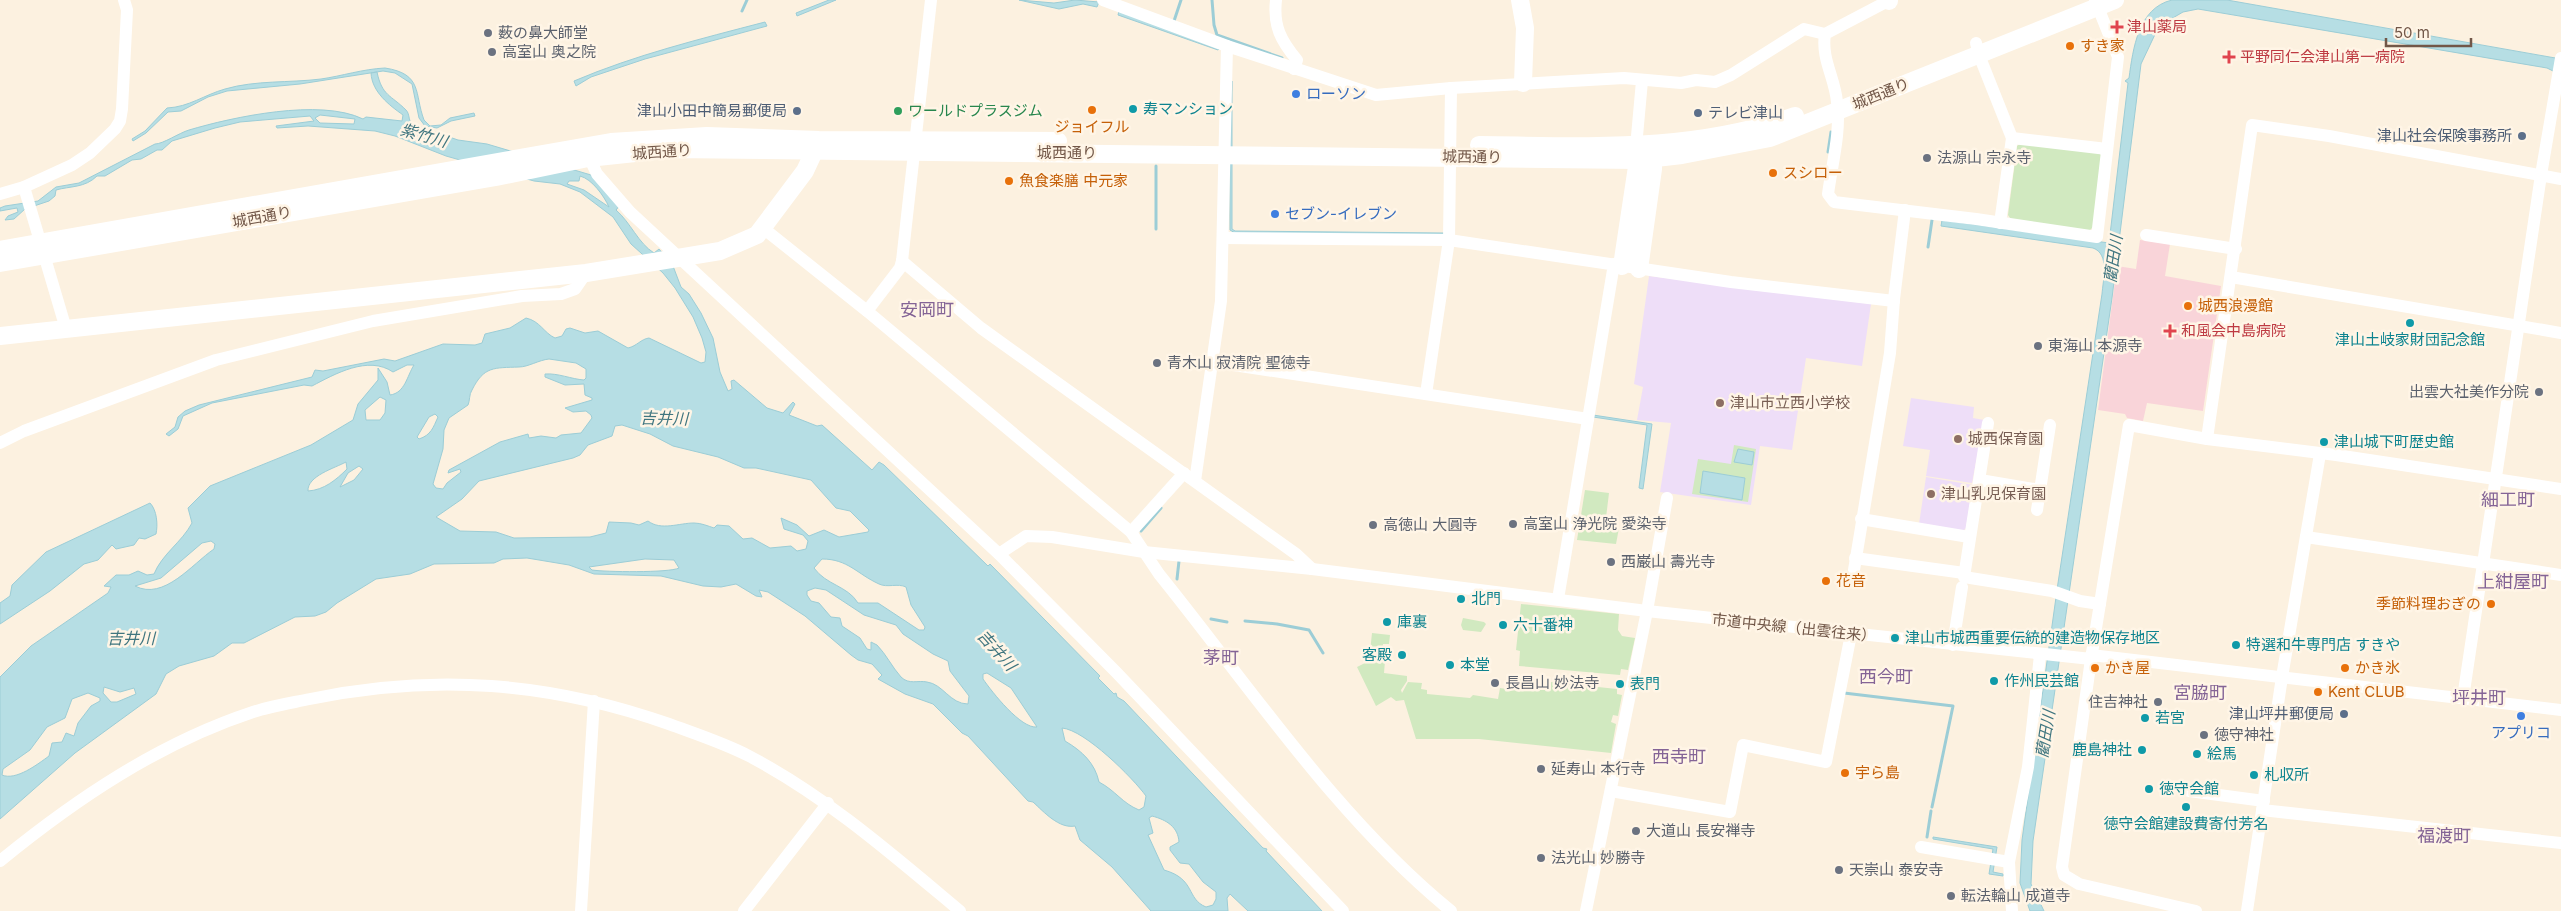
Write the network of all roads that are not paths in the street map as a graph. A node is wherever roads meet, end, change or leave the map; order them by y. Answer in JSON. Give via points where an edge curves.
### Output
{"nodes":[{"id":1,"x":124,"y":0,"type":"edge"},
{"id":2,"x":931,"y":0,"type":"edge"},
{"id":3,"x":1103,"y":0,"type":"edge"},
{"id":4,"x":1276,"y":0,"type":"edge"},
{"id":5,"x":1520,"y":0,"type":"edge"},
{"id":6,"x":1889,"y":0,"type":"edge"},
{"id":7,"x":2114,"y":0,"type":"edge"},
{"id":8,"x":2093,"y":2,"type":"edge"},
{"id":9,"x":1825,"y":34,"type":"junction"},
{"id":10,"x":1227,"y":46,"type":"junction"},
{"id":11,"x":1977,"y":49,"type":"junction"},
{"id":12,"x":2561,"y":58,"type":"edge"},
{"id":13,"x":1294,"y":69,"type":"junction"},
{"id":14,"x":1642,"y":81,"type":"junction"},
{"id":15,"x":1523,"y":83,"type":"junction"},
{"id":16,"x":1451,"y":88,"type":"junction"},
{"id":17,"x":1837,"y":107,"type":"junction"},
{"id":18,"x":2012,"y":138,"type":"junction"},
{"id":19,"x":914,"y":145,"type":"junction"},
{"id":20,"x":817,"y":146,"type":"junction"},
{"id":21,"x":1225,"y":148,"type":"junction"},
{"id":22,"x":2107,"y":150,"type":"junction"},
{"id":23,"x":1450,"y":151,"type":"junction"},
{"id":24,"x":586,"y":152,"type":"junction"},
{"id":25,"x":1645,"y":152,"type":"junction"},
{"id":26,"x":2541,"y":175,"type":"junction"},
{"id":27,"x":2561,"y":179,"type":"edge"},
{"id":28,"x":25,"y":190,"type":"junction"},
{"id":29,"x":0,"y":194,"type":"edge"},
{"id":30,"x":1905,"y":210,"type":"junction"},
{"id":31,"x":2000,"y":222,"type":"junction"},
{"id":32,"x":763,"y":228,"type":"junction"},
{"id":33,"x":2146,"y":236,"type":"dead end"},
{"id":34,"x":1224,"y":238,"type":"junction"},
{"id":35,"x":1450,"y":240,"type":"junction"},
{"id":36,"x":44,"y":249,"type":"junction"},
{"id":37,"x":2236,"y":249,"type":"junction"},
{"id":38,"x":0,"y":250,"type":"edge"},
{"id":39,"x":677,"y":258,"type":"junction"},
{"id":40,"x":902,"y":261,"type":"junction"},
{"id":41,"x":0,"y":263,"type":"edge"},
{"id":42,"x":1625,"y":267,"type":"junction"},
{"id":43,"x":586,"y":273,"type":"junction"},
{"id":44,"x":2231,"y":277,"type":"junction"},
{"id":45,"x":1894,"y":301,"type":"junction"},
{"id":46,"x":867,"y":311,"type":"junction"},
{"id":47,"x":2518,"y":326,"type":"junction"},
{"id":48,"x":66,"y":328,"type":"junction"},
{"id":49,"x":2561,"y":333,"type":"edge"},
{"id":50,"x":0,"y":336,"type":"edge"},
{"id":51,"x":1214,"y":362,"type":"junction"},
{"id":52,"x":1426,"y":394,"type":"junction"},
{"id":53,"x":1588,"y":419,"type":"junction"},
{"id":54,"x":1988,"y":423,"type":"dead end"},
{"id":55,"x":2050,"y":425,"type":"dead end"},
{"id":56,"x":2207,"y":439,"type":"junction"},
{"id":57,"x":0,"y":443,"type":"edge"},
{"id":58,"x":2320,"y":454,"type":"junction"},
{"id":59,"x":1184,"y":473,"type":"junction"},
{"id":60,"x":2496,"y":479,"type":"junction"},
{"id":61,"x":1980,"y":480,"type":"junction"},
{"id":62,"x":1195,"y":481,"type":"junction"},
{"id":63,"x":2561,"y":489,"type":"edge"},
{"id":64,"x":2040,"y":490,"type":"junction"},
{"id":65,"x":1667,"y":498,"type":"dead end"},
{"id":66,"x":2037,"y":510,"type":"dead end"},
{"id":67,"x":1861,"y":518,"type":"junction"},
{"id":68,"x":1131,"y":532,"type":"junction"},
{"id":69,"x":1969,"y":537,"type":"junction"},
{"id":70,"x":2306,"y":537,"type":"junction"},
{"id":71,"x":1144,"y":552,"type":"junction"},
{"id":72,"x":999,"y":554,"type":"junction"},
{"id":73,"x":2482,"y":562,"type":"junction"},
{"id":74,"x":1312,"y":569,"type":"junction"},
{"id":75,"x":1964,"y":573,"type":"junction"},
{"id":76,"x":2561,"y":574,"type":"edge"},
{"id":77,"x":1962,"y":587,"type":"dead end"},
{"id":78,"x":1558,"y":600,"type":"junction"},
{"id":79,"x":2100,"y":604,"type":"junction"},
{"id":80,"x":1647,"y":611,"type":"junction"},
{"id":81,"x":1851,"y":634,"type":"junction"},
{"id":82,"x":1953,"y":645,"type":"junction"},
{"id":83,"x":2043,"y":655,"type":"junction"},
{"id":84,"x":2091,"y":657,"type":"junction"},
{"id":85,"x":2282,"y":677,"type":"junction"},
{"id":86,"x":2463,"y":698,"type":"junction"},
{"id":87,"x":594,"y":701,"type":"junction"},
{"id":88,"x":2561,"y":710,"type":"edge"},
{"id":89,"x":1611,"y":791,"type":"junction"},
{"id":90,"x":2188,"y":791,"type":"dead end"},
{"id":91,"x":828,"y":803,"type":"junction"},
{"id":92,"x":2263,"y":806,"type":"junction"},
{"id":93,"x":2561,"y":843,"type":"edge"},
{"id":94,"x":1921,"y":847,"type":"dead end"},
{"id":95,"x":0,"y":861,"type":"edge"},
{"id":96,"x":2009,"y":862,"type":"junction"},
{"id":97,"x":581,"y":911,"type":"edge"},
{"id":98,"x":744,"y":911,"type":"edge"},
{"id":99,"x":960,"y":911,"type":"edge"},
{"id":100,"x":1343,"y":911,"type":"edge"},
{"id":101,"x":1450,"y":911,"type":"edge"},
{"id":102,"x":1586,"y":911,"type":"edge"},
{"id":103,"x":2012,"y":911,"type":"edge"},
{"id":104,"x":2196,"y":911,"type":"edge"},
{"id":105,"x":2246,"y":911,"type":"edge"}],
"edges":[{"from":1,"to":28,"type":"street","via":[[127,10],[120,122],[90,153]]},
{"from":2,"to":19,"type":"street"},
{"from":3,"to":10,"type":"street"},
{"from":4,"to":13,"type":"street","via":[[1274,17],[1286,46],[1297,60]]},
{"from":5,"to":15,"type":"street","via":[[1525,28]]},
{"from":6,"to":9,"type":"street"},
{"from":7,"to":8,"type":"street","name":"城西通り"},
{"from":8,"to":11,"type":"street","name":"城西通り"},
{"from":8,"to":22,"type":"street","via":[[2118,57]]},
{"from":9,"to":14,"type":"street","via":[[1804,29],[1715,82]]},
{"from":9,"to":17,"type":"street","via":[[1823,48]]},
{"from":10,"to":13,"type":"street"},
{"from":10,"to":21,"type":"street"},
{"from":11,"to":17,"type":"street","name":"城西通り"},
{"from":11,"to":18,"type":"street"},
{"from":12,"to":26,"type":"street"},
{"from":13,"to":16,"type":"street","via":[[1376,95]]},
{"from":14,"to":15,"type":"street","via":[[1624,78]]},
{"from":14,"to":25,"type":"street"},
{"from":15,"to":16,"type":"street"},
{"from":16,"to":23,"type":"street"},
{"from":17,"to":25,"type":"street","name":"城西通り","via":[[1770,138]]},
{"from":17,"to":30,"type":"street","via":[[1828,194],[1834,202]]},
{"from":18,"to":22,"type":"street"},
{"from":18,"to":31,"type":"street"},
{"from":19,"to":20,"type":"street","name":"城西通り"},
{"from":19,"to":21,"type":"street","name":"城西通り"},
{"from":19,"to":40,"type":"street"},
{"from":20,"to":24,"type":"street","name":"城西通り"},
{"from":20,"to":32,"type":"street","via":[[805,171]]},
{"from":21,"to":23,"type":"street","name":"城西通り"},
{"from":21,"to":34,"type":"street"},
{"from":22,"to":31,"type":"street","via":[[2097,237]]},
{"from":23,"to":25,"type":"street","name":"城西通り"},
{"from":23,"to":35,"type":"street"},
{"from":24,"to":36,"type":"street","name":"城西通り","via":[[541,154],[470,166]]},
{"from":24,"to":36,"type":"street","name":"城西通り","via":[[566,162],[496,177]]},
{"from":24,"to":39,"type":"street","via":[[597,174]]},
{"from":25,"to":42,"type":"street"},
{"from":26,"to":27,"type":"street"},
{"from":26,"to":37,"type":"street","via":[[2252,125]]},
{"from":26,"to":47,"type":"street"},
{"from":28,"to":29,"type":"street"},
{"from":28,"to":36,"type":"street"},
{"from":30,"to":31,"type":"street"},
{"from":30,"to":45,"type":"street"},
{"from":32,"to":39,"type":"street","via":[[758,235],[728,248]]},
{"from":32,"to":46,"type":"street"},
{"from":33,"to":37,"type":"street"},
{"from":34,"to":35,"type":"street"},
{"from":34,"to":51,"type":"street"},
{"from":35,"to":42,"type":"street"},
{"from":35,"to":52,"type":"street"},
{"from":36,"to":38,"type":"street","name":"城西通り"},
{"from":36,"to":41,"type":"street","name":"城西通り"},
{"from":36,"to":48,"type":"street"},
{"from":37,"to":44,"type":"street"},
{"from":39,"to":43,"type":"street"},
{"from":39,"to":72,"type":"street"},
{"from":40,"to":46,"type":"street"},
{"from":40,"to":59,"type":"street","via":[[981,328]]},
{"from":42,"to":45,"type":"street"},
{"from":42,"to":53,"type":"street"},
{"from":43,"to":48,"type":"street"},
{"from":43,"to":57,"type":"street","via":[[575,289],[562,294],[522,296],[373,321],[216,360],[24,431]]},
{"from":44,"to":47,"type":"street"},
{"from":44,"to":56,"type":"street"},
{"from":45,"to":67,"type":"street","via":[[1890,354]]},
{"from":46,"to":68,"type":"street"},
{"from":47,"to":49,"type":"street"},
{"from":47,"to":60,"type":"street"},
{"from":48,"to":50,"type":"street"},
{"from":51,"to":52,"type":"street"},
{"from":51,"to":62,"type":"street"},
{"from":52,"to":53,"type":"street"},
{"from":53,"to":78,"type":"street"},
{"from":54,"to":61,"type":"street"},
{"from":55,"to":64,"type":"street"},
{"from":56,"to":58,"type":"street"},
{"from":56,"to":79,"type":"street","via":[[2129,425]]},
{"from":58,"to":60,"type":"street"},
{"from":58,"to":70,"type":"street"},
{"from":59,"to":62,"type":"street"},
{"from":59,"to":68,"type":"street"},
{"from":60,"to":63,"type":"street"},
{"from":60,"to":73,"type":"street"},
{"from":61,"to":64,"type":"street"},
{"from":61,"to":69,"type":"street"},
{"from":62,"to":74,"type":"street"},
{"from":64,"to":66,"type":"street"},
{"from":65,"to":80,"type":"street"},
{"from":67,"to":69,"type":"street"},
{"from":67,"to":75,"type":"street","via":[[1855,564]]},
{"from":68,"to":71,"type":"street"},
{"from":69,"to":75,"type":"street"},
{"from":70,"to":73,"type":"street"},
{"from":70,"to":85,"type":"street"},
{"from":71,"to":72,"type":"street","name":"市道中央線（出雲往来）","via":[[1052,537],[1026,536]]},
{"from":71,"to":74,"type":"street","name":"市道中央線（出雲往来）"},
{"from":71,"to":101,"type":"street","via":[[1360,826],[1399,867]]},
{"from":72,"to":100,"type":"street"},
{"from":73,"to":76,"type":"street"},
{"from":73,"to":86,"type":"street"},
{"from":74,"to":78,"type":"street","name":"市道中央線（出雲往来）"},
{"from":75,"to":79,"type":"street","via":[[1964,577],[2052,590],[2080,601]]},
{"from":77,"to":82,"type":"street"},
{"from":78,"to":80,"type":"street","name":"市道中央線（出雲往来）"},
{"from":79,"to":84,"type":"street"},
{"from":80,"to":81,"type":"street","name":"市道中央線（出雲往来）"},
{"from":80,"to":89,"type":"street"},
{"from":81,"to":82,"type":"street","name":"市道中央線（出雲往来）"},
{"from":81,"to":89,"type":"street","via":[[1826,762],[1743,745],[1730,812]]},
{"from":82,"to":83,"type":"street","name":"市道中央線（出雲往来）"},
{"from":83,"to":84,"type":"street","name":"市道中央線（出雲往来）"},
{"from":83,"to":96,"type":"street","via":[[2028,767]]},
{"from":84,"to":85,"type":"street","name":"市道中央線（出雲往来）"},
{"from":84,"to":104,"type":"street","via":[[2062,867],[2064,875],[2092,888]]},
{"from":85,"to":86,"type":"street","name":"市道中央線（出雲往来）"},
{"from":85,"to":92,"type":"street"},
{"from":86,"to":88,"type":"street","name":"市道中央線（出雲往来）"},
{"from":87,"to":91,"type":"street","via":[[635,712],[748,755]]},
{"from":87,"to":95,"type":"street","via":[[566,694],[484,684],[418,684],[339,694],[254,711],[188,738],[117,776],[44,825]]},
{"from":87,"to":97,"type":"street"},
{"from":89,"to":102,"type":"street"},
{"from":90,"to":92,"type":"street"},
{"from":91,"to":98,"type":"street"},
{"from":91,"to":99,"type":"street"},
{"from":92,"to":93,"type":"street"},
{"from":92,"to":105,"type":"street"},
{"from":94,"to":96,"type":"street"},
{"from":96,"to":103,"type":"street"}]}
